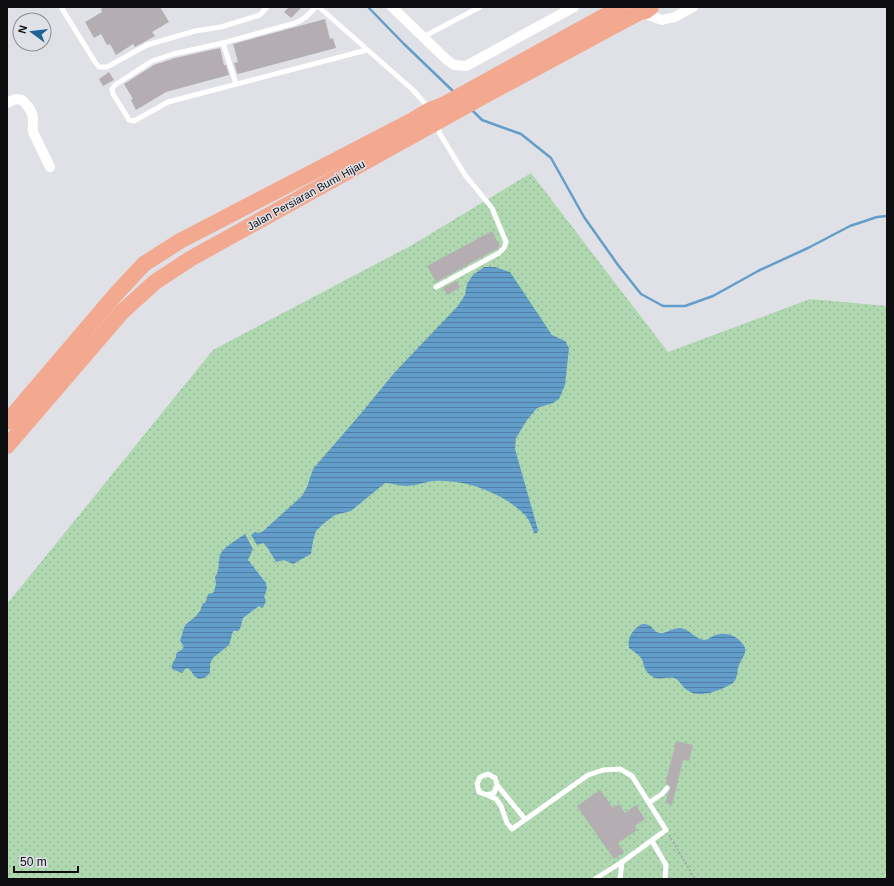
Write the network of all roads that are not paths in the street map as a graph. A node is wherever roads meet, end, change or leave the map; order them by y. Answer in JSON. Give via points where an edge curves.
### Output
{"nodes":[{"id":1,"x":61,"y":7,"type":"edge"},
{"id":2,"x":267,"y":7,"type":"edge"},
{"id":3,"x":316,"y":7,"type":"edge"},
{"id":4,"x":319,"y":7,"type":"edge"},
{"id":5,"x":480,"y":7,"type":"edge"},
{"id":6,"x":574,"y":7,"type":"edge"},
{"id":7,"x":621,"y":7,"type":"edge"},
{"id":8,"x":693,"y":7,"type":"edge"},
{"id":9,"x":397,"y":8,"type":"edge"},
{"id":10,"x":645,"y":10,"type":"edge"},
{"id":11,"x":423,"y":37,"type":"junction"},
{"id":12,"x":223,"y":44,"type":"junction"},
{"id":13,"x":367,"y":50,"type":"junction"},
{"id":14,"x":236,"y":84,"type":"junction"},
{"id":15,"x":480,"y":91,"type":"junction"},
{"id":16,"x":7,"y":103,"type":"edge"},
{"id":17,"x":440,"y":113,"type":"junction"},
{"id":18,"x":50,"y":167,"type":"dead end"},
{"id":19,"x":436,"y":287,"type":"dead end"},
{"id":20,"x":7,"y":422,"type":"edge"},
{"id":21,"x":7,"y":446,"type":"edge"},
{"id":22,"x":498,"y":786,"type":"junction"},
{"id":23,"x":667,"y":788,"type":"dead end"},
{"id":24,"x":487,"y":795,"type":"junction"},
{"id":25,"x":650,"y":802,"type":"junction"},
{"id":26,"x":525,"y":819,"type":"junction"},
{"id":27,"x":652,"y":841,"type":"junction"},
{"id":28,"x":622,"y":862,"type":"junction"},
{"id":29,"x":595,"y":879,"type":"edge"},
{"id":30,"x":620,"y":879,"type":"edge"},
{"id":31,"x":665,"y":879,"type":"edge"}],
"edges":[{"from":1,"to":2,"type":"lane","via":[[95,62],[100,67],[107,67],[147,46],[260,15]]},
{"from":3,"to":12,"type":"lane","via":[[302,21]]},
{"from":4,"to":13,"type":"lane"},
{"from":5,"to":11,"type":"lane"},
{"from":6,"to":11,"type":"street","via":[[466,66],[454,65]]},
{"from":7,"to":15,"type":"main road","name":"Jalan Persiaran Bumi Hijau"},
{"from":8,"to":10,"type":"street","name":"Jalan Persiaran Bumi Hijau","via":[[675,17],[662,20]]},
{"from":9,"to":11,"type":"street"},
{"from":10,"to":15,"type":"main road","name":"Jalan Persiaran Bumi Hijau"},
{"from":12,"to":14,"type":"lane"},
{"from":12,"to":14,"type":"lane","via":[[152,61],[115,85],[112,91],[129,120],[134,121],[168,102]]},
{"from":13,"to":14,"type":"lane"},
{"from":13,"to":17,"type":"lane"},
{"from":15,"to":17,"type":"main road","name":"Jalan Persiaran Bumi Hijau"},
{"from":16,"to":18,"type":"street","via":[[15,99],[22,100],[29,108],[32,113],[33,132]]},
{"from":17,"to":19,"type":"lane","via":[[440,134],[466,175],[492,208],[506,242],[499,253]]},
{"from":17,"to":20,"type":"main road","name":"Jalan Persiaran Bumi Hijau","via":[[413,120],[180,241],[144,264]]},
{"from":17,"to":21,"type":"main road","name":"Jalan Persiaran Bumi Hijau","via":[[155,282],[122,312]]},
{"from":22,"to":24,"type":"lane","via":[[494,793]]},
{"from":22,"to":24,"type":"lane","via":[[495,778],[488,774],[480,777],[477,784],[479,792]]},
{"from":22,"to":26,"type":"lane"},
{"from":23,"to":25,"type":"lane"},
{"from":24,"to":26,"type":"lane","via":[[496,799],[512,829]]},
{"from":25,"to":26,"type":"lane","via":[[632,776],[620,769],[603,770],[588,775]]},
{"from":25,"to":27,"type":"lane","via":[[666,830]]},
{"from":27,"to":28,"type":"lane"},
{"from":27,"to":31,"type":"lane","via":[[666,865]]},
{"from":28,"to":29,"type":"lane"},
{"from":28,"to":30,"type":"lane"}]}
